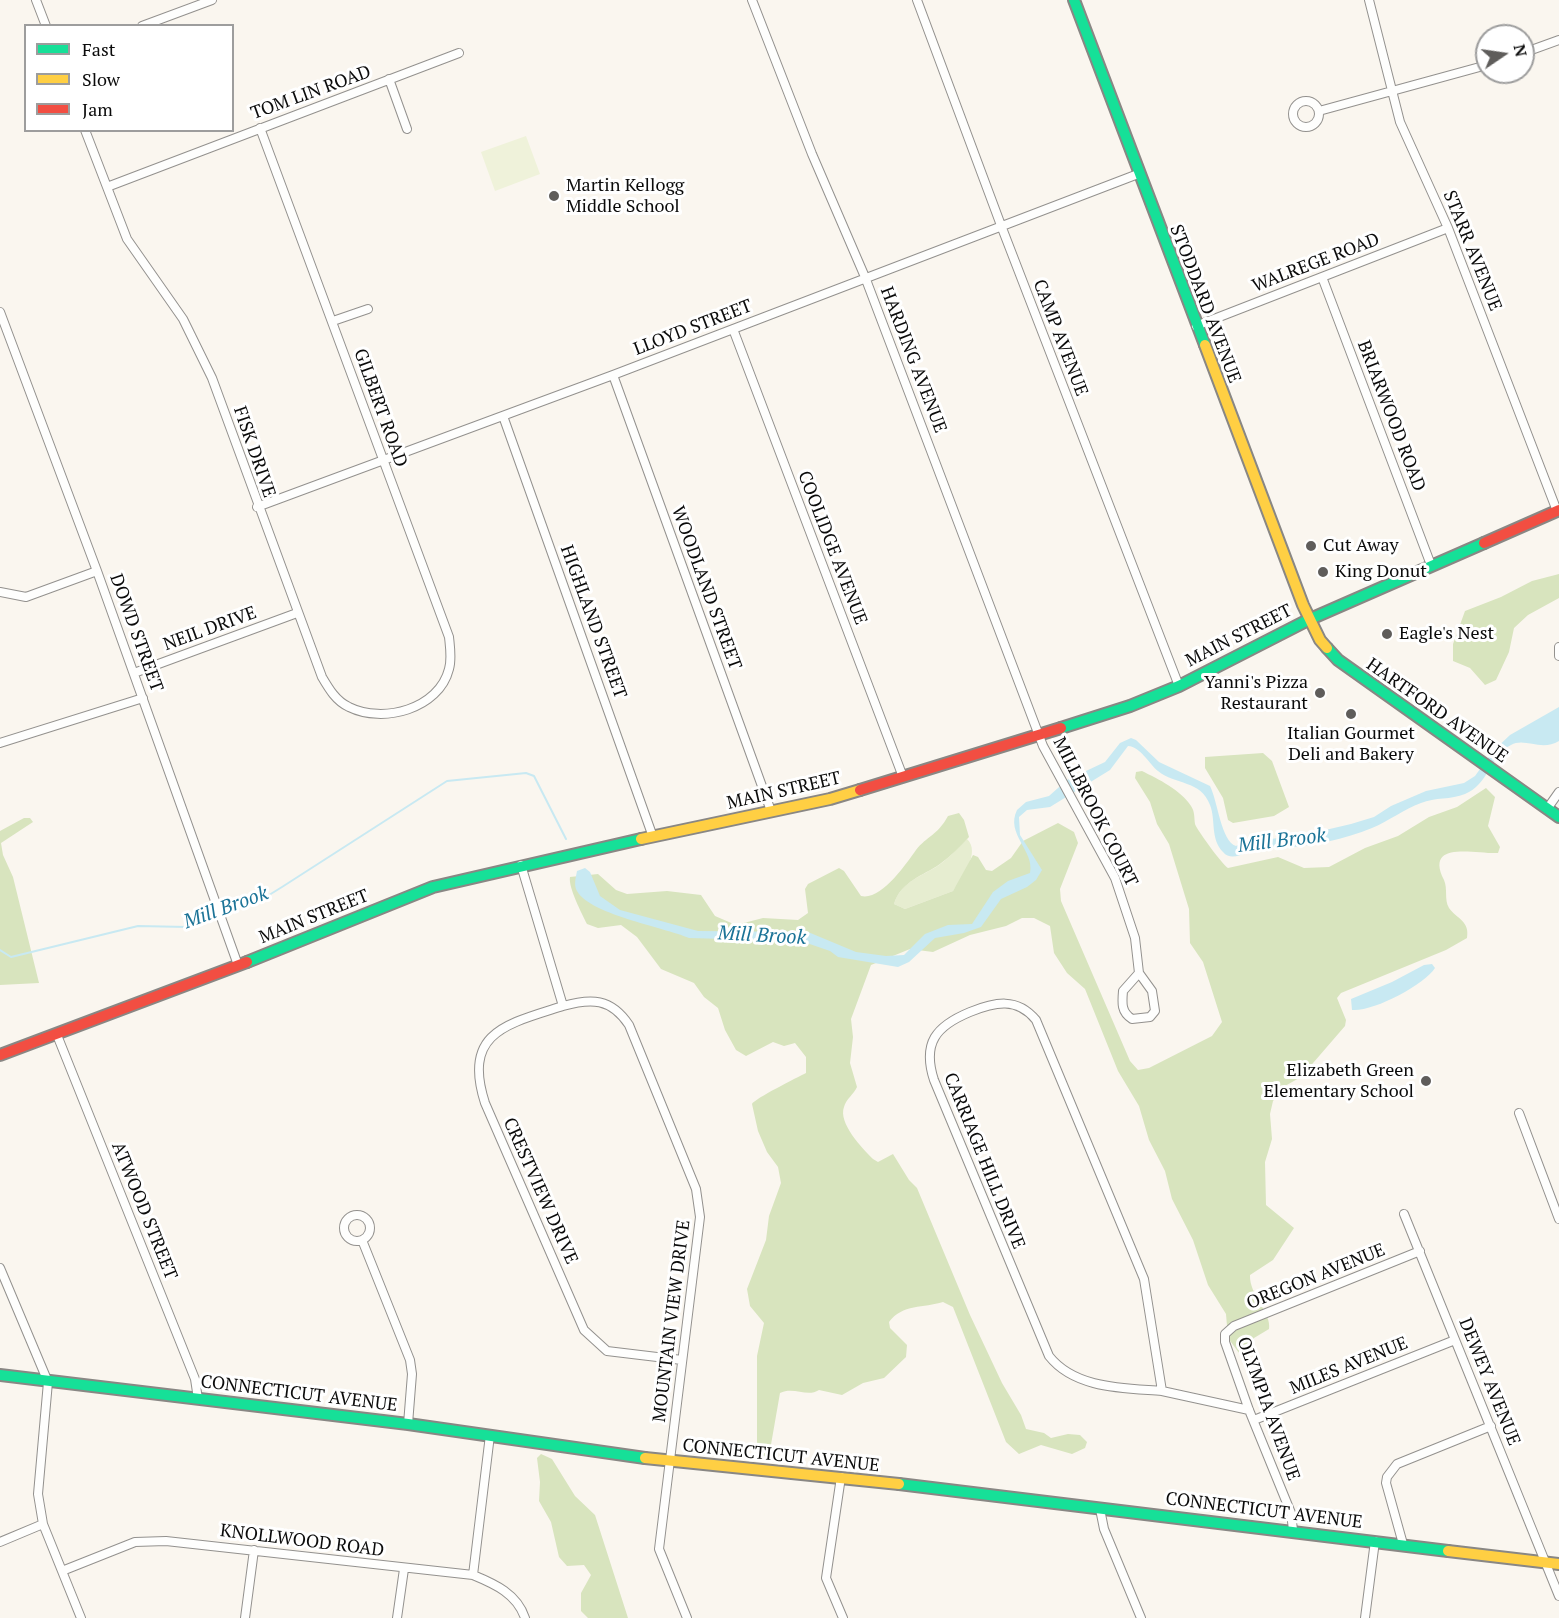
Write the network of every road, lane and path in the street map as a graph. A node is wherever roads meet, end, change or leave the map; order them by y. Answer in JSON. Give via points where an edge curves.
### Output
{"nodes":[{"id":1,"x":36,"y":0,"type":"edge"},
{"id":2,"x":212,"y":0,"type":"edge"},
{"id":3,"x":752,"y":0,"type":"edge"},
{"id":4,"x":917,"y":0,"type":"edge"},
{"id":5,"x":1074,"y":0,"type":"edge"},
{"id":6,"x":1369,"y":0,"type":"edge"},
{"id":7,"x":45,"y":24,"type":"edge"},
{"id":8,"x":147,"y":24,"type":"edge"},
{"id":9,"x":1559,"y":40,"type":"edge"},
{"id":10,"x":1535,"y":49,"type":"edge"},
{"id":11,"x":459,"y":53,"type":"dead end"},
{"id":12,"x":1475,"y":68,"type":"edge"},
{"id":13,"x":389,"y":80,"type":"junction"},
{"id":14,"x":1391,"y":93,"type":"junction"},
{"id":15,"x":1319,"y":111,"type":"dead end"},
{"id":16,"x":260,"y":128,"type":"junction"},
{"id":17,"x":407,"y":129,"type":"dead end"},
{"id":18,"x":86,"y":132,"type":"edge"},
{"id":19,"x":1138,"y":174,"type":"junction"},
{"id":20,"x":107,"y":187,"type":"junction"},
{"id":21,"x":1002,"y":228,"type":"junction"},
{"id":22,"x":1448,"y":228,"type":"junction"},
{"id":23,"x":865,"y":277,"type":"junction"},
{"id":24,"x":1322,"y":277,"type":"junction"},
{"id":25,"x":368,"y":309,"type":"dead end"},
{"id":26,"x":0,"y":312,"type":"edge"},
{"id":27,"x":333,"y":321,"type":"junction"},
{"id":28,"x":1196,"y":326,"type":"junction"},
{"id":29,"x":732,"y":329,"type":"junction"},
{"id":30,"x":613,"y":375,"type":"junction"},
{"id":31,"x":503,"y":416,"type":"junction"},
{"id":32,"x":382,"y":459,"type":"junction"},
{"id":33,"x":257,"y":507,"type":"junction"},
{"id":34,"x":1558,"y":510,"type":"edge"},
{"id":35,"x":1431,"y":565,"type":"junction"},
{"id":36,"x":97,"y":571,"type":"junction"},
{"id":37,"x":0,"y":592,"type":"edge"},
{"id":38,"x":297,"y":613,"type":"junction"},
{"id":39,"x":1308,"y":620,"type":"junction"},
{"id":40,"x":1559,"y":647,"type":"edge"},
{"id":41,"x":1559,"y":656,"type":"edge"},
{"id":42,"x":134,"y":673,"type":"junction"},
{"id":43,"x":1179,"y":686,"type":"junction"},
{"id":44,"x":432,"y":697,"type":"joint"},
{"id":45,"x":143,"y":698,"type":"junction"},
{"id":46,"x":1039,"y":734,"type":"junction"},
{"id":47,"x":0,"y":743,"type":"edge"},
{"id":48,"x":903,"y":777,"type":"junction"},
{"id":49,"x":1559,"y":792,"type":"edge"},
{"id":50,"x":1547,"y":809,"type":"junction"},
{"id":51,"x":771,"y":811,"type":"junction"},
{"id":52,"x":1559,"y":817,"type":"edge"},
{"id":53,"x":653,"y":837,"type":"junction"},
{"id":54,"x":521,"y":865,"type":"junction"},
{"id":55,"x":238,"y":965,"type":"junction"},
{"id":56,"x":1139,"y":973,"type":"junction"},
{"id":57,"x":563,"y":1006,"type":"junction"},
{"id":58,"x":57,"y":1035,"type":"junction"},
{"id":59,"x":0,"y":1055,"type":"edge"},
{"id":60,"x":1519,"y":1113,"type":"dead end"},
{"id":61,"x":1404,"y":1214,"type":"dead end"},
{"id":62,"x":1559,"y":1219,"type":"edge"},
{"id":63,"x":362,"y":1240,"type":"dead end"},
{"id":64,"x":1420,"y":1251,"type":"junction"},
{"id":65,"x":0,"y":1268,"type":"edge"},
{"id":66,"x":1225,"y":1334,"type":"joint"},
{"id":67,"x":1455,"y":1340,"type":"junction"},
{"id":68,"x":682,"y":1360,"type":"junction"},
{"id":69,"x":0,"y":1375,"type":"edge"},
{"id":70,"x":48,"y":1382,"type":"junction"},
{"id":71,"x":1162,"y":1391,"type":"junction"},
{"id":72,"x":198,"y":1399,"type":"junction"},
{"id":73,"x":1249,"y":1410,"type":"junction"},
{"id":74,"x":1254,"y":1420,"type":"junction"},
{"id":75,"x":408,"y":1424,"type":"junction"},
{"id":76,"x":1491,"y":1426,"type":"junction"},
{"id":77,"x":490,"y":1435,"type":"junction"},
{"id":78,"x":671,"y":1462,"type":"junction"},
{"id":79,"x":841,"y":1477,"type":"junction"},
{"id":80,"x":1101,"y":1509,"type":"junction"},
{"id":81,"x":43,"y":1524,"type":"junction"},
{"id":82,"x":1293,"y":1530,"type":"junction"},
{"id":83,"x":1375,"y":1541,"type":"junction"},
{"id":84,"x":0,"y":1542,"type":"edge"},
{"id":85,"x":1403,"y":1544,"type":"junction"},
{"id":86,"x":254,"y":1550,"type":"junction"},
{"id":87,"x":1545,"y":1562,"type":"junction"},
{"id":88,"x":1559,"y":1564,"type":"edge"},
{"id":89,"x":404,"y":1569,"type":"junction"},
{"id":90,"x":62,"y":1571,"type":"junction"},
{"id":91,"x":473,"y":1575,"type":"junction"},
{"id":92,"x":1559,"y":1596,"type":"edge"},
{"id":93,"x":81,"y":1618,"type":"edge"},
{"id":94,"x":245,"y":1618,"type":"edge"},
{"id":95,"x":397,"y":1618,"type":"edge"},
{"id":96,"x":525,"y":1618,"type":"edge"},
{"id":97,"x":687,"y":1618,"type":"edge"},
{"id":98,"x":843,"y":1618,"type":"edge"},
{"id":99,"x":1142,"y":1618,"type":"edge"},
{"id":100,"x":1365,"y":1618,"type":"edge"}],
"edges":[{"from":1,"to":7,"type":"street"},
{"from":2,"to":8,"type":"street"},
{"from":3,"to":23,"type":"street","name":"HARDING AVENUE"},
{"from":4,"to":21,"type":"street","name":"CAMP AVENUE"},
{"from":5,"to":19,"type":"street","name":"STODDARD AVENUE"},
{"from":6,"to":14,"type":"street","name":"STARR AVENUE"},
{"from":9,"to":10,"type":"street"},
{"from":11,"to":13,"type":"street","name":"TOM LIN ROAD"},
{"from":12,"to":14,"type":"street"},
{"from":13,"to":16,"type":"street","name":"TOM LIN ROAD"},
{"from":13,"to":17,"type":"street"},
{"from":14,"to":15,"type":"street"},
{"from":14,"to":22,"type":"street","name":"STARR AVENUE"},
{"from":16,"to":20,"type":"street","name":"TOM LIN ROAD"},
{"from":16,"to":27,"type":"street","name":"GILBERT ROAD"},
{"from":18,"to":20,"type":"street","name":"FISK DRIVE"},
{"from":19,"to":21,"type":"street","name":"LLOYD STREET"},
{"from":19,"to":28,"type":"street","name":"STODDARD AVENUE"},
{"from":20,"to":33,"type":"street","name":"FISK DRIVE","via":[[127,239],[183,319],[212,378]]},
{"from":21,"to":23,"type":"street","name":"LLOYD STREET"},
{"from":21,"to":43,"type":"street","name":"CAMP AVENUE"},
{"from":22,"to":24,"type":"street","name":"WALREGE ROAD"},
{"from":22,"to":34,"type":"street","name":"STARR AVENUE"},
{"from":23,"to":29,"type":"street","name":"LLOYD STREET"},
{"from":23,"to":46,"type":"street","name":"HARDING AVENUE"},
{"from":24,"to":28,"type":"street","name":"WALREGE ROAD"},
{"from":24,"to":35,"type":"street","name":"BRIARWOOD ROAD"},
{"from":25,"to":27,"type":"street"},
{"from":26,"to":36,"type":"street","name":"DOWD STREET"},
{"from":27,"to":32,"type":"street","name":"GILBERT ROAD"},
{"from":28,"to":39,"type":"street","name":"STODDARD AVENUE"},
{"from":29,"to":30,"type":"street","name":"LLOYD STREET"},
{"from":29,"to":48,"type":"street","name":"COOLIDGE AVENUE"},
{"from":30,"to":31,"type":"street","name":"LLOYD STREET"},
{"from":30,"to":51,"type":"street","name":"WOODLAND STREET"},
{"from":31,"to":32,"type":"street","name":"LLOYD STREET"},
{"from":31,"to":53,"type":"street","name":"HIGHLAND STREET"},
{"from":32,"to":33,"type":"street","name":"LLOYD STREET"},
{"from":32,"to":44,"type":"street","name":"GILBERT ROAD","via":[[449,637],[450,668]]},
{"from":33,"to":38,"type":"street","name":"FISK DRIVE"},
{"from":34,"to":35,"type":"street","name":"MAIN STREET"},
{"from":35,"to":39,"type":"street","name":"MAIN STREET"},
{"from":36,"to":37,"type":"street","via":[[26,597]]},
{"from":36,"to":42,"type":"street","name":"DOWD STREET"},
{"from":38,"to":42,"type":"street","name":"NEIL DRIVE"},
{"from":38,"to":44,"type":"street","name":"FISK DRIVE","via":[[322,677],[333,695],[347,706],[373,715],[392,714]]},
{"from":39,"to":43,"type":"street","name":"MAIN STREET"},
{"from":39,"to":50,"type":"street","name":"HARTFORD AVENUE","via":[[1338,660]]},
{"from":40,"to":41,"type":"street"},
{"from":42,"to":45,"type":"street","name":"DOWD STREET"},
{"from":43,"to":46,"type":"street","name":"MAIN STREET","via":[[1130,706]]},
{"from":45,"to":47,"type":"street"},
{"from":45,"to":55,"type":"street","name":"DOWD STREET"},
{"from":46,"to":48,"type":"street","name":"MAIN STREET"},
{"from":46,"to":56,"type":"street","name":"MILLBROOK COURT","via":[[1115,878],[1135,938]]},
{"from":48,"to":51,"type":"street","name":"MAIN STREET","via":[[830,799]]},
{"from":49,"to":50,"type":"street"},
{"from":50,"to":52,"type":"street","name":"HARTFORD AVENUE"},
{"from":51,"to":53,"type":"street","name":"MAIN STREET"},
{"from":53,"to":54,"type":"street","name":"MAIN STREET"},
{"from":54,"to":55,"type":"street","name":"MAIN STREET","via":[[433,887]]},
{"from":54,"to":57,"type":"street"},
{"from":55,"to":58,"type":"street","name":"MAIN STREET"},
{"from":56,"to":56,"type":"street","name":"MILLBROOK COURT","via":[[1123,991],[1122,1005],[1132,1019],[1150,1017],[1155,1011],[1152,991]]},
{"from":57,"to":68,"type":"street","name":"MOUNTAIN VIEW DRIVE","via":[[586,1000],[602,1003],[622,1015],[696,1189],[700,1216]]},
{"from":57,"to":68,"type":"street","name":"CRESTVIEW DRIVE","via":[[510,1023],[484,1048],[477,1064],[485,1103],[584,1330],[607,1351]]},
{"from":58,"to":59,"type":"street","name":"MAIN STREET"},
{"from":58,"to":72,"type":"street","name":"ATWOOD STREET","via":[[195,1379]]},
{"from":60,"to":62,"type":"street"},
{"from":61,"to":64,"type":"street","name":"DEWEY AVENUE"},
{"from":63,"to":75,"type":"street","via":[[410,1360]]},
{"from":64,"to":66,"type":"street","name":"OREGON AVENUE","via":[[1234,1326]]},
{"from":64,"to":67,"type":"street","name":"DEWEY AVENUE"},
{"from":65,"to":70,"type":"street"},
{"from":66,"to":73,"type":"street","name":"OLYMPIA AVENUE"},
{"from":67,"to":74,"type":"street","name":"MILES AVENUE"},
{"from":67,"to":76,"type":"street","name":"DEWEY AVENUE"},
{"from":68,"to":78,"type":"street","name":"MOUNTAIN VIEW DRIVE"},
{"from":69,"to":70,"type":"street","name":"CONNECTICUT AVENUE"},
{"from":70,"to":72,"type":"street","name":"CONNECTICUT AVENUE"},
{"from":70,"to":81,"type":"street","via":[[38,1494]]},
{"from":71,"to":71,"type":"street","name":"CARRIAGE HILL DRIVE","via":[[1081,1379],[1049,1356],[929,1065],[930,1051],[945,1024],[992,1003],[1004,1002],[1029,1012],[1036,1020],[1144,1279]]},
{"from":71,"to":73,"type":"street","name":"CARRIAGE HILL DRIVE"},
{"from":72,"to":75,"type":"street","name":"CONNECTICUT AVENUE"},
{"from":73,"to":74,"type":"street","name":"OLYMPIA AVENUE"},
{"from":74,"to":82,"type":"street","name":"OLYMPIA AVENUE","via":[[1291,1513]]},
{"from":75,"to":77,"type":"street","name":"CONNECTICUT AVENUE"},
{"from":76,"to":85,"type":"street","via":[[1398,1464],[1387,1477]]},
{"from":76,"to":87,"type":"street","name":"DEWEY AVENUE"},
{"from":77,"to":78,"type":"street","name":"CONNECTICUT AVENUE"},
{"from":77,"to":91,"type":"street"},
{"from":78,"to":79,"type":"street","name":"CONNECTICUT AVENUE"},
{"from":78,"to":97,"type":"street","name":"MOUNTAIN VIEW DRIVE","via":[[659,1549]]},
{"from":79,"to":80,"type":"street","name":"CONNECTICUT AVENUE"},
{"from":79,"to":98,"type":"street","via":[[826,1578]]},
{"from":80,"to":82,"type":"street","name":"CONNECTICUT AVENUE"},
{"from":80,"to":99,"type":"street","via":[[1104,1529]]},
{"from":81,"to":84,"type":"street"},
{"from":81,"to":90,"type":"street"},
{"from":82,"to":83,"type":"street","name":"CONNECTICUT AVENUE"},
{"from":83,"to":85,"type":"street","name":"CONNECTICUT AVENUE"},
{"from":83,"to":100,"type":"street"},
{"from":85,"to":87,"type":"street","name":"CONNECTICUT AVENUE"},
{"from":86,"to":89,"type":"street","name":"KNOLLWOOD ROAD"},
{"from":86,"to":90,"type":"street","name":"KNOLLWOOD ROAD","via":[[166,1541],[135,1542]]},
{"from":86,"to":94,"type":"street"},
{"from":87,"to":88,"type":"street","name":"CONNECTICUT AVENUE"},
{"from":87,"to":92,"type":"street","name":"DEWEY AVENUE"},
{"from":89,"to":91,"type":"street","name":"KNOLLWOOD ROAD"},
{"from":89,"to":95,"type":"street"},
{"from":90,"to":93,"type":"street"},
{"from":91,"to":96,"type":"street","name":"KNOLLWOOD ROAD","via":[[510,1594]]}]}
